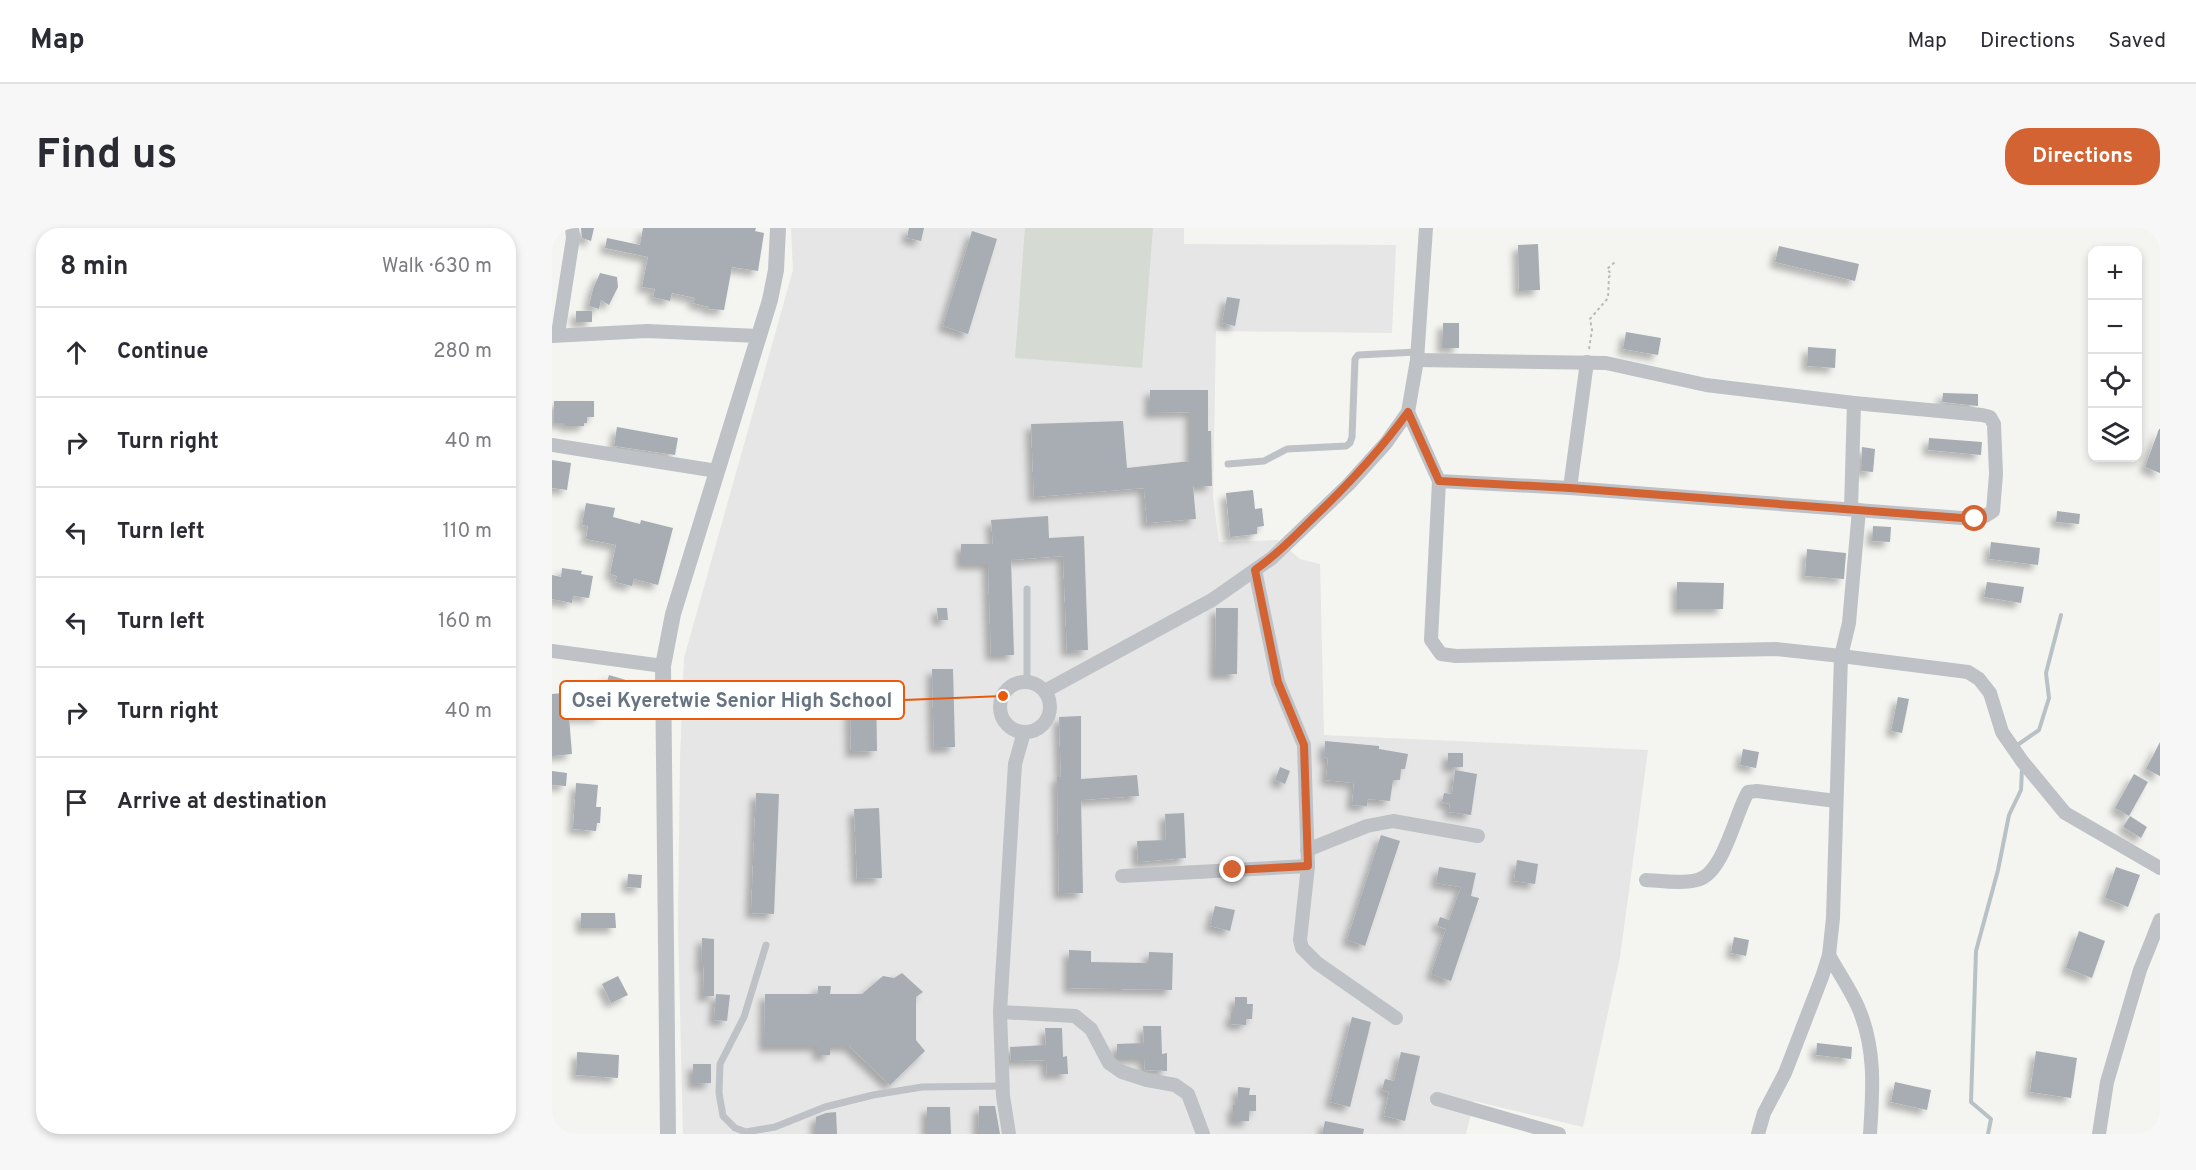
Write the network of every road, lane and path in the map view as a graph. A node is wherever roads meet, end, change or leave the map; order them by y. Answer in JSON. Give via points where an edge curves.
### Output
{"nodes":[{"id":1,"x":572,"y":228,"type":"edge"},
{"id":2,"x":778,"y":228,"type":"edge"},
{"id":3,"x":1426,"y":228,"type":"edge"},
{"id":4,"x":1616,"y":261,"type":"dead end"},
{"id":5,"x":555,"y":335,"type":"edge"},
{"id":6,"x":758,"y":336,"type":"junction"},
{"id":7,"x":1417,"y":356,"type":"junction"},
{"id":8,"x":1587,"y":360,"type":"junction"},
{"id":9,"x":1854,"y":404,"type":"junction"},
{"id":10,"x":1408,"y":412,"type":"junction"},
{"id":11,"x":552,"y":445,"type":"edge"},
{"id":12,"x":1228,"y":464,"type":"dead end"},
{"id":13,"x":717,"y":471,"type":"junction"},
{"id":14,"x":1439,"y":481,"type":"junction"},
{"id":15,"x":1570,"y":488,"type":"junction"},
{"id":16,"x":1855,"y":510,"type":"junction"},
{"id":17,"x":1255,"y":570,"type":"junction"},
{"id":18,"x":1027,"y":589,"type":"dead end"},
{"id":19,"x":552,"y":651,"type":"edge"},
{"id":20,"x":1841,"y":656,"type":"junction"},
{"id":21,"x":663,"y":666,"type":"junction"},
{"id":22,"x":1027,"y":682,"type":"junction"},
{"id":23,"x":1045,"y":692,"type":"junction"},
{"id":24,"x":1024,"y":732,"type":"junction"},
{"id":25,"x":1836,"y":801,"type":"junction"},
{"id":26,"x":1479,"y":836,"type":"dead end"},
{"id":27,"x":1307,"y":850,"type":"junction"},
{"id":28,"x":1308,"y":866,"type":"junction"},
{"id":29,"x":2160,"y":868,"type":"edge"},
{"id":30,"x":1122,"y":876,"type":"dead end"},
{"id":31,"x":1646,"y":880,"type":"dead end"},
{"id":32,"x":2160,"y":920,"type":"edge"},
{"id":33,"x":766,"y":945,"type":"dead end"},
{"id":34,"x":1829,"y":955,"type":"junction"},
{"id":35,"x":1000,"y":1012,"type":"junction"},
{"id":36,"x":1396,"y":1018,"type":"dead end"},
{"id":37,"x":1003,"y":1086,"type":"junction"},
{"id":38,"x":1437,"y":1099,"type":"dead end"},
{"id":39,"x":668,"y":1134,"type":"edge"},
{"id":40,"x":1009,"y":1134,"type":"edge"},
{"id":41,"x":1203,"y":1134,"type":"edge"},
{"id":42,"x":1559,"y":1134,"type":"edge"},
{"id":43,"x":1758,"y":1134,"type":"edge"},
{"id":44,"x":1870,"y":1134,"type":"edge"},
{"id":45,"x":2099,"y":1134,"type":"edge"}],
"edges":[{"from":1,"to":5,"type":"street"},
{"from":2,"to":6,"type":"street","via":[[776,270]]},
{"from":3,"to":7,"type":"street"},
{"from":4,"to":8,"type":"path","via":[[1607,269],[1611,274],[1608,298],[1590,319]]},
{"from":5,"to":6,"type":"street","via":[[647,331]]},
{"from":6,"to":13,"type":"street"},
{"from":7,"to":8,"type":"street"},
{"from":7,"to":10,"type":"street"},
{"from":7,"to":12,"type":"lane","via":[[1358,355],[1352,437],[1346,446],[1287,448],[1264,461]]},
{"from":8,"to":9,"type":"street","via":[[1706,385]]},
{"from":8,"to":15,"type":"street"},
{"from":9,"to":16,"type":"street"},
{"from":9,"to":16,"type":"street","via":[[1990,417],[1994,424],[1996,474],[1993,511],[1975,519]]},
{"from":10,"to":14,"type":"street"},
{"from":10,"to":17,"type":"street","via":[[1349,484]]},
{"from":11,"to":13,"type":"street"},
{"from":13,"to":21,"type":"street","via":[[673,614]]},
{"from":14,"to":15,"type":"street"},
{"from":14,"to":20,"type":"street","via":[[1431,640],[1441,654],[1776,649]]},
{"from":15,"to":16,"type":"street"},
{"from":16,"to":20,"type":"street","via":[[1849,623]]},
{"from":17,"to":23,"type":"street","via":[[1212,600]]},
{"from":17,"to":27,"type":"street","via":[[1278,682],[1304,745]]},
{"from":18,"to":22,"type":"lane"},
{"from":19,"to":21,"type":"street"},
{"from":20,"to":25,"type":"street"},
{"from":20,"to":29,"type":"street","via":[[1968,672],[1990,693],[2002,732],[2065,813]]},
{"from":21,"to":39,"type":"street"},
{"from":22,"to":23,"type":"street"},
{"from":22,"to":24,"type":"street","via":[[1013,685],[1001,702],[1006,722]]},
{"from":23,"to":24,"type":"street","via":[[1050,705],[1047,718],[1038,729]]},
{"from":24,"to":35,"type":"street","via":[[1015,764]]},
{"from":25,"to":31,"type":"street","via":[[1748,792],[1710,874],[1700,880],[1679,882]]},
{"from":25,"to":34,"type":"street"},
{"from":26,"to":27,"type":"street","via":[[1393,821],[1367,826]]},
{"from":27,"to":28,"type":"street"},
{"from":28,"to":30,"type":"street"},
{"from":28,"to":36,"type":"street","via":[[1302,948],[1317,963]]},
{"from":32,"to":45,"type":"street","via":[[2140,970],[2107,1082]]},
{"from":33,"to":37,"type":"lane","via":[[744,1017],[720,1064],[723,1116],[735,1128],[746,1132],[775,1127],[825,1107],[922,1087]]},
{"from":34,"to":43,"type":"street"},
{"from":34,"to":44,"type":"street","via":[[1858,1007],[1870,1044],[1874,1076]]},
{"from":35,"to":37,"type":"street"},
{"from":35,"to":41,"type":"street","via":[[1075,1016],[1091,1029],[1109,1063],[1122,1072],[1175,1085],[1188,1094]]},
{"from":37,"to":40,"type":"street"},
{"from":38,"to":42,"type":"street"}]}
